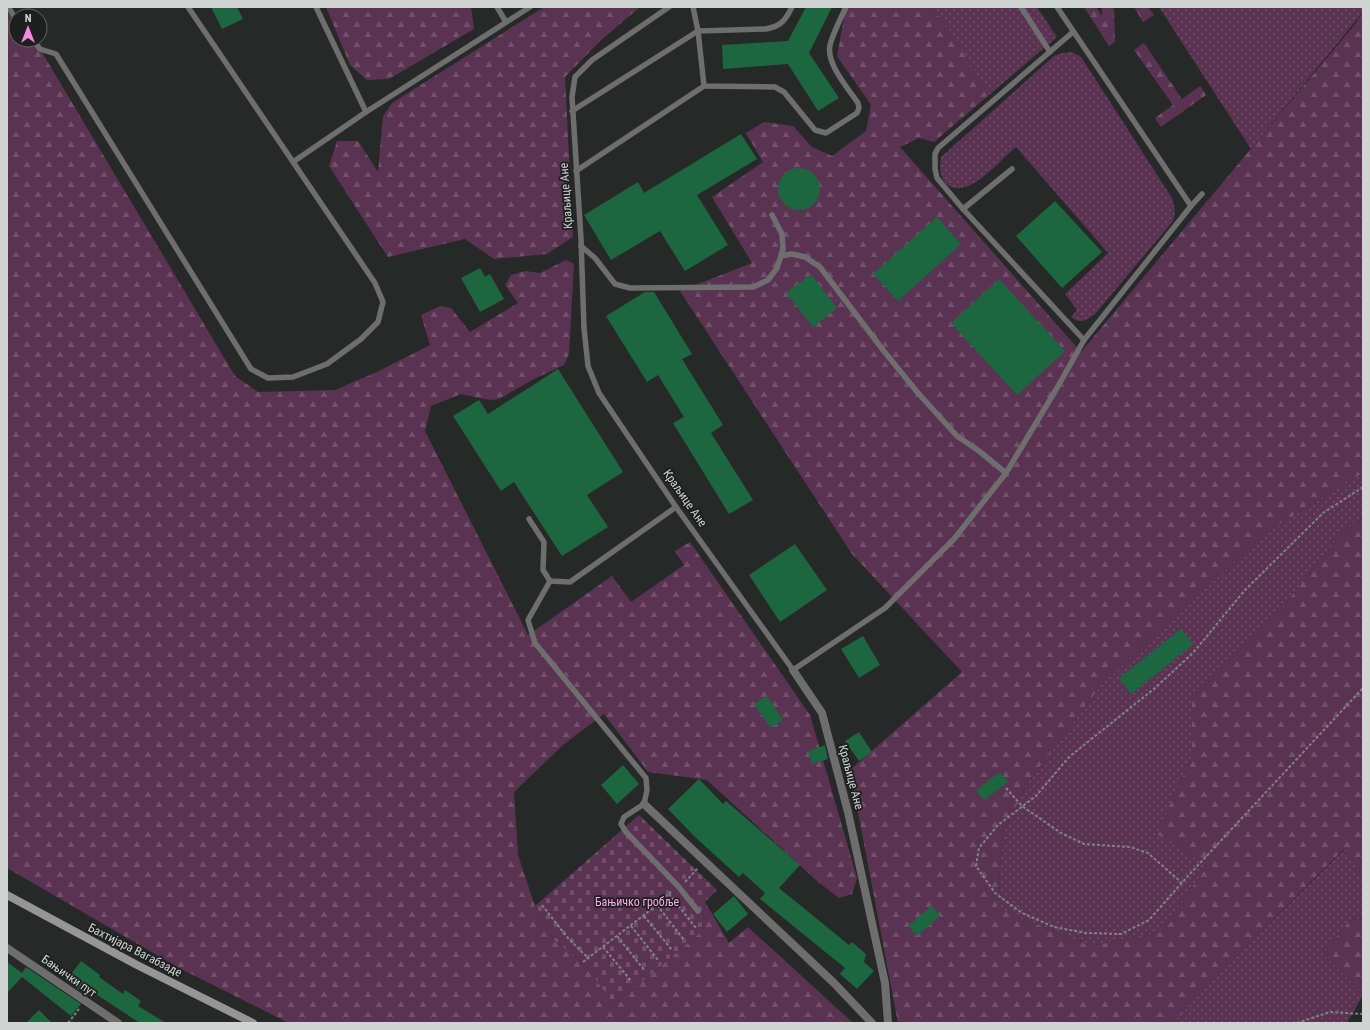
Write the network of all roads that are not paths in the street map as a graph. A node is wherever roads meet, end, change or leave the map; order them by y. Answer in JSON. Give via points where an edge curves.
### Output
{"nodes":[{"id":1,"x":188,"y":7,"type":"edge"},
{"id":2,"x":316,"y":7,"type":"edge"},
{"id":3,"x":497,"y":7,"type":"edge"},
{"id":4,"x":530,"y":7,"type":"edge"},
{"id":5,"x":669,"y":7,"type":"edge"},
{"id":6,"x":693,"y":7,"type":"edge"},
{"id":7,"x":792,"y":7,"type":"edge"},
{"id":8,"x":846,"y":7,"type":"edge"},
{"id":9,"x":1021,"y":7,"type":"edge"},
{"id":10,"x":1057,"y":7,"type":"edge"},
{"id":11,"x":506,"y":22,"type":"junction"},
{"id":12,"x":698,"y":31,"type":"junction"},
{"id":13,"x":1073,"y":32,"type":"junction"},
{"id":14,"x":39,"y":48,"type":"edge"},
{"id":15,"x":1050,"y":52,"type":"junction"},
{"id":16,"x":704,"y":86,"type":"junction"},
{"id":17,"x":572,"y":111,"type":"junction"},
{"id":18,"x":366,"y":112,"type":"junction"},
{"id":19,"x":293,"y":162,"type":"junction"},
{"id":20,"x":1012,"y":169,"type":"dead end"},
{"id":21,"x":576,"y":171,"type":"junction"},
{"id":22,"x":1202,"y":194,"type":"dead end"},
{"id":23,"x":1191,"y":206,"type":"junction"},
{"id":24,"x":963,"y":209,"type":"junction"},
{"id":25,"x":772,"y":215,"type":"dead end"},
{"id":26,"x":581,"y":246,"type":"junction"},
{"id":27,"x":781,"y":256,"type":"junction"},
{"id":28,"x":1084,"y":340,"type":"junction"},
{"id":29,"x":1006,"y":473,"type":"junction"},
{"id":30,"x":676,"y":507,"type":"junction"},
{"id":31,"x":529,"y":518,"type":"dead end"},
{"id":32,"x":550,"y":581,"type":"junction"},
{"id":33,"x":793,"y":670,"type":"junction"},
{"id":34,"x":644,"y":804,"type":"junction"},
{"id":35,"x":7,"y":895,"type":"edge"},
{"id":36,"x":698,"y":911,"type":"dead end"},
{"id":37,"x":7,"y":948,"type":"edge"},
{"id":38,"x":118,"y":1023,"type":"edge"},
{"id":39,"x":253,"y":1023,"type":"edge"},
{"id":40,"x":872,"y":1023,"type":"edge"},
{"id":41,"x":888,"y":1023,"type":"edge"}],
"edges":[{"from":1,"to":19,"type":"lane"},
{"from":2,"to":18,"type":"lane"},
{"from":3,"to":11,"type":"lane"},
{"from":4,"to":11,"type":"lane"},
{"from":5,"to":17,"type":"lane","name":"Краљице Ане","via":[[592,60],[575,77]]},
{"from":6,"to":12,"type":"lane"},
{"from":7,"to":12,"type":"lane","via":[[782,23],[766,29]]},
{"from":8,"to":16,"type":"lane","via":[[830,44],[830,55],[833,66],[859,108],[857,113],[826,133],[815,130],[784,92],[775,87]]},
{"from":9,"to":15,"type":"lane"},
{"from":10,"to":13,"type":"lane"},
{"from":11,"to":18,"type":"lane"},
{"from":12,"to":16,"type":"lane"},
{"from":12,"to":17,"type":"lane"},
{"from":13,"to":15,"type":"lane"},
{"from":13,"to":23,"type":"lane"},
{"from":14,"to":19,"type":"lane","via":[[56,54],[251,369],[268,378],[293,377],[327,364],[361,339],[378,322],[383,302],[375,283]]},
{"from":15,"to":24,"type":"lane","via":[[938,148],[935,154],[937,178]]},
{"from":16,"to":21,"type":"lane"},
{"from":17,"to":21,"type":"lane","name":"Краљице Ане"},
{"from":18,"to":19,"type":"lane"},
{"from":20,"to":24,"type":"lane"},
{"from":21,"to":26,"type":"lane","name":"Краљице Ане"},
{"from":22,"to":23,"type":"lane"},
{"from":23,"to":28,"type":"lane"},
{"from":24,"to":28,"type":"lane"},
{"from":25,"to":27,"type":"lane","via":[[782,234]]},
{"from":26,"to":27,"type":"lane","via":[[595,258],[614,284],[630,288],[753,287],[768,280],[777,268]]},
{"from":26,"to":30,"type":"lane","name":"Краљице Ане","via":[[588,366],[599,392]]},
{"from":27,"to":29,"type":"lane","via":[[792,254],[805,257],[820,267],[888,356],[952,431]]},
{"from":28,"to":29,"type":"lane"},
{"from":29,"to":33,"type":"lane","via":[[954,539],[885,608]]},
{"from":30,"to":32,"type":"lane","via":[[570,582]]},
{"from":30,"to":33,"type":"lane","name":"Краљице Ане"},
{"from":31,"to":32,"type":"lane","via":[[544,542],[543,570]]},
{"from":32,"to":34,"type":"lane","via":[[528,620],[535,643],[646,778]]},
{"from":33,"to":41,"type":"street","name":"Краљице Ане","via":[[822,713],[848,812],[885,983]]},
{"from":34,"to":36,"type":"lane","via":[[624,817],[621,824]]},
{"from":34,"to":40,"type":"street","via":[[834,983]]},
{"from":35,"to":39,"type":"main road","name":"Бахтијара Вагабзаде","via":[[137,965]]},
{"from":37,"to":38,"type":"street","name":"Бањички пут"}]}
